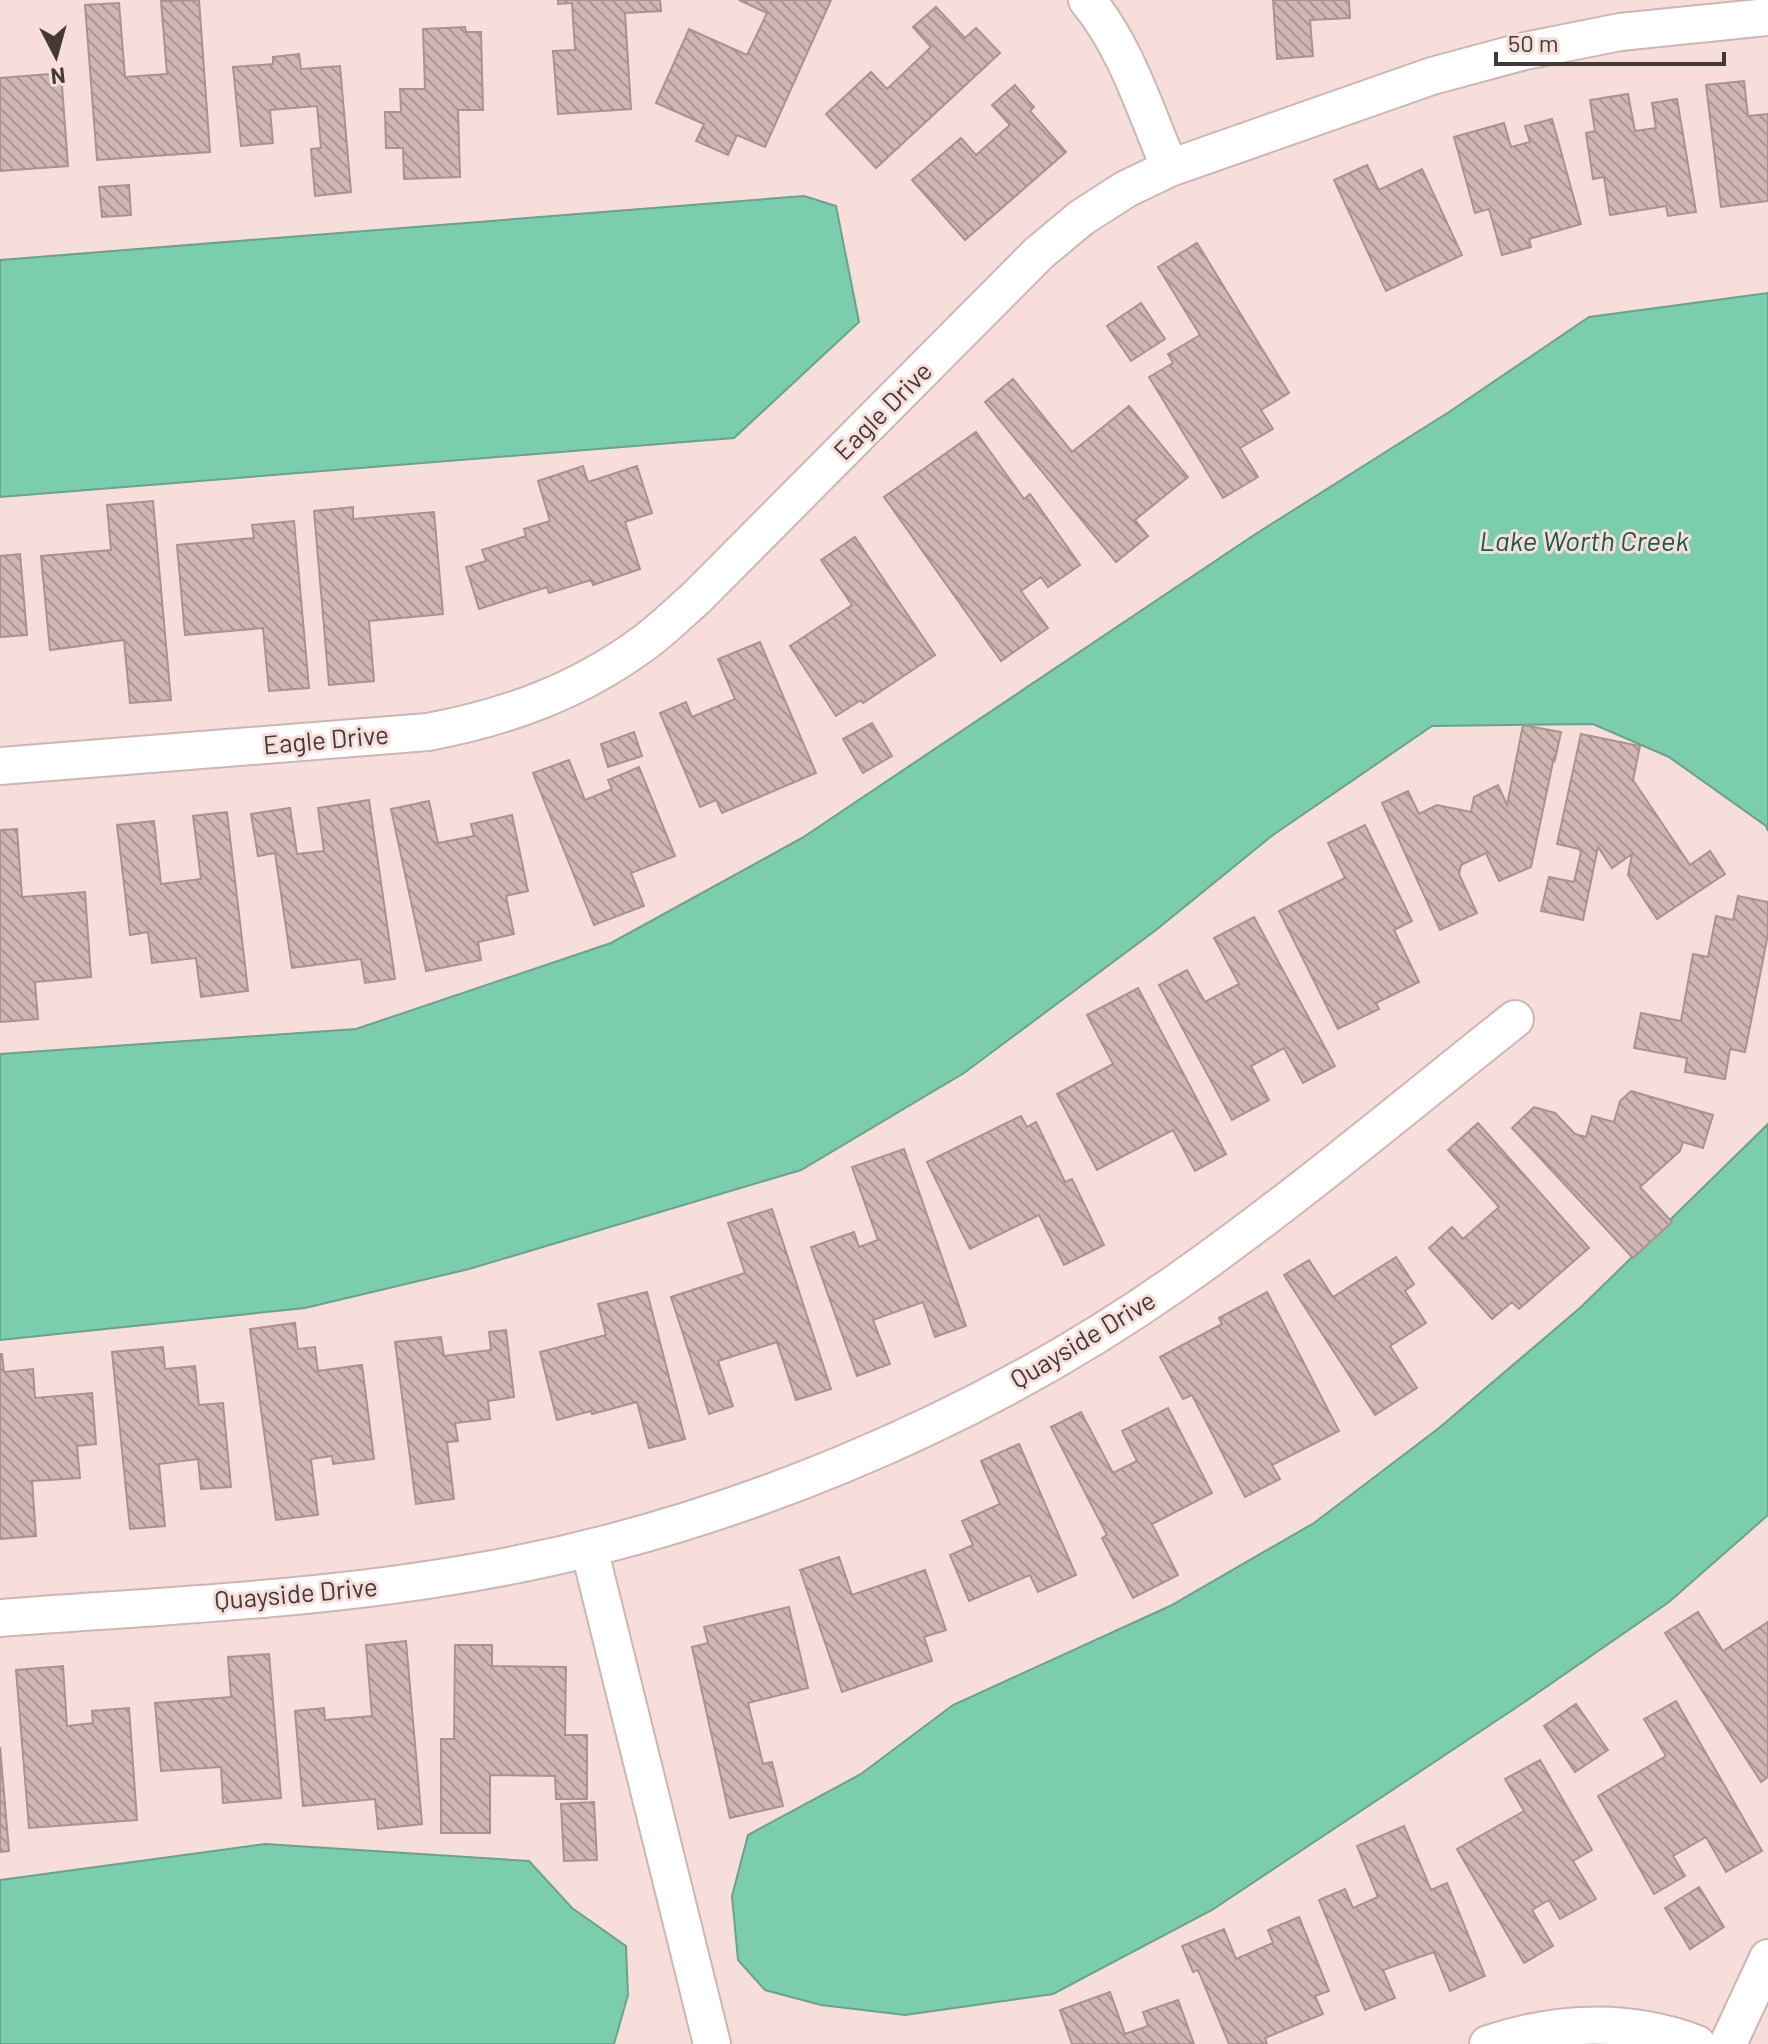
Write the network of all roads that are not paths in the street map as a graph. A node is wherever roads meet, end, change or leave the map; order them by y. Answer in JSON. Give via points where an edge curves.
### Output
{"nodes":[{"id":1,"x":1087,"y":0,"type":"edge"},
{"id":2,"x":1768,"y":17,"type":"edge"},
{"id":3,"x":1170,"y":168,"type":"junction"},
{"id":4,"x":0,"y":766,"type":"edge"},
{"id":5,"x":1515,"y":1019,"type":"dead end"},
{"id":6,"x":589,"y":1548,"type":"junction"},
{"id":7,"x":0,"y":1618,"type":"edge"},
{"id":8,"x":1768,"y":1958,"type":"edge"},
{"id":9,"x":712,"y":2044,"type":"edge"},
{"id":10,"x":1488,"y":2044,"type":"edge"},
{"id":11,"x":1697,"y":2044,"type":"edge"},
{"id":12,"x":1728,"y":2044,"type":"edge"}],
"edges":[{"from":1,"to":3,"type":"street","via":[[1120,50]]},
{"from":2,"to":3,"type":"street","name":"Eagle Drive","via":[[1620,32],[1525,51],[1432,76]]},
{"from":3,"to":4,"type":"street","name":"Eagle Drive","via":[[1081,218],[1039,253],[696,598],[646,642],[553,696],[471,724],[428,732]]},
{"from":5,"to":6,"type":"street","name":"Quayside Drive","via":[[1188,1274],[1008,1386],[803,1480]]},
{"from":6,"to":7,"type":"street","name":"Quayside Drive","via":[[477,1572],[338,1592]]},
{"from":6,"to":9,"type":"street"},
{"from":8,"to":12,"type":"street"},
{"from":10,"to":11,"type":"street","via":[[1563,2026],[1610,2025]]}]}
